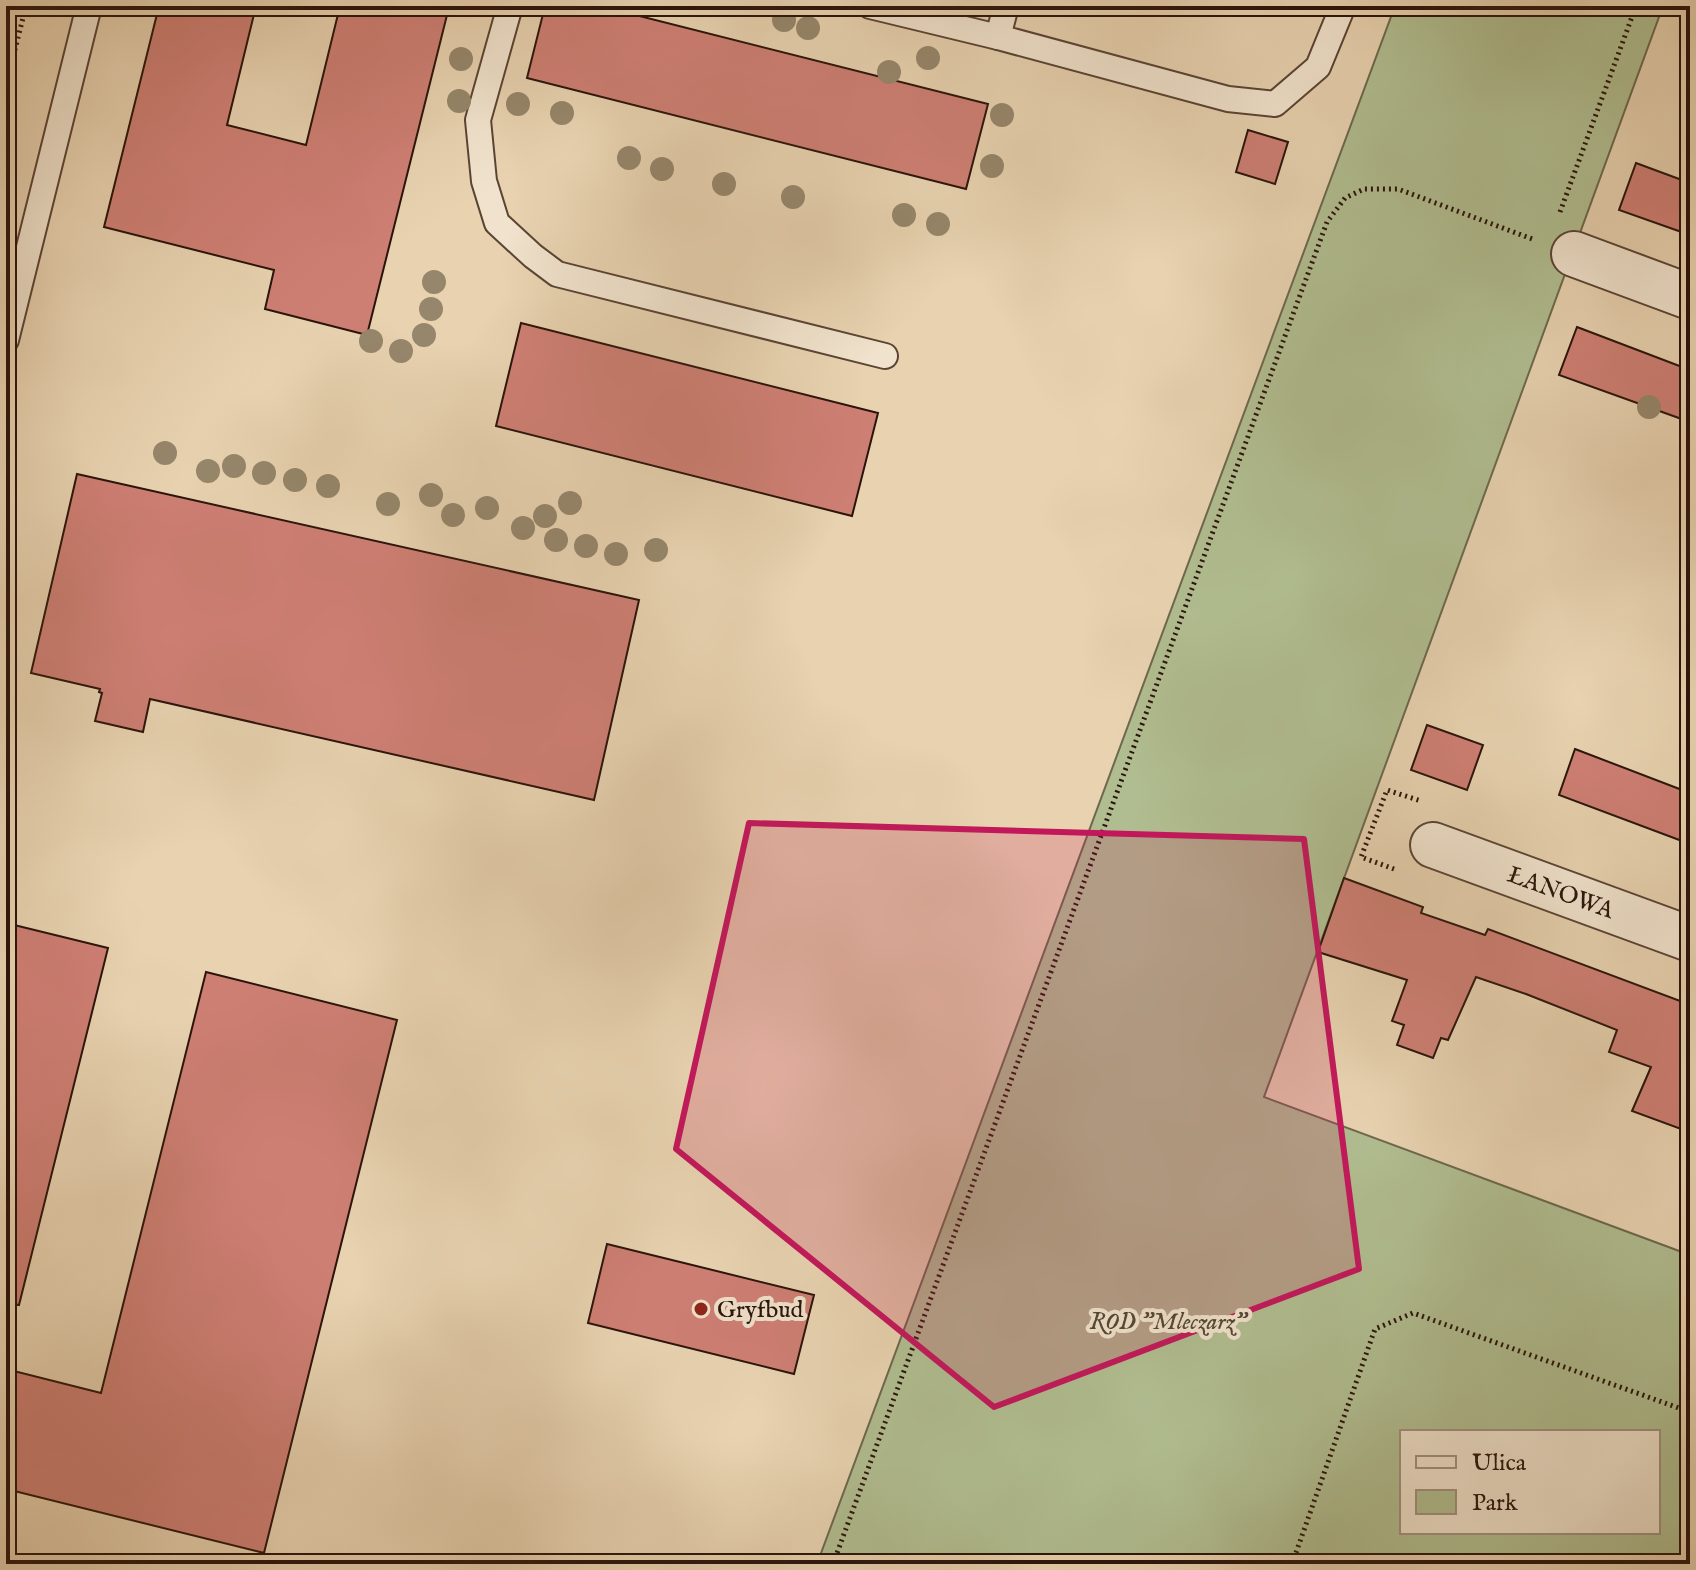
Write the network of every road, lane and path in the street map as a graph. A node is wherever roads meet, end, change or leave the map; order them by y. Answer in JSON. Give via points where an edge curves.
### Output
{"nodes":[{"id":1,"x":26,"y":6,"type":"edge"},
{"id":2,"x":89,"y":6,"type":"edge"},
{"id":3,"x":510,"y":6,"type":"edge"},
{"id":4,"x":870,"y":6,"type":"edge"},
{"id":5,"x":1006,"y":6,"type":"edge"},
{"id":6,"x":1343,"y":6,"type":"edge"},
{"id":7,"x":1636,"y":6,"type":"edge"},
{"id":8,"x":998,"y":37,"type":"junction"},
{"id":9,"x":6,"y":85,"type":"edge"},
{"id":10,"x":1561,"y":238,"type":"junction"},
{"id":11,"x":14,"y":273,"type":"edge"},
{"id":12,"x":1690,"y":297,"type":"edge"},
{"id":13,"x":6,"y":340,"type":"edge"},
{"id":14,"x":885,"y":356,"type":"dead end"},
{"id":15,"x":1433,"y":845,"type":"dead end"},
{"id":16,"x":1690,"y":939,"type":"edge"},
{"id":17,"x":1690,"y":1412,"type":"edge"},
{"id":18,"x":833,"y":1564,"type":"edge"},
{"id":19,"x":1292,"y":1564,"type":"edge"}],
"edges":[{"from":1,"to":9,"type":"path"},
{"from":2,"to":11,"type":"lane"},
{"from":3,"to":14,"type":"lane","via":[[478,120],[484,181],[497,223],[557,274]]},
{"from":4,"to":8,"type":"lane"},
{"from":5,"to":8,"type":"lane"},
{"from":6,"to":8,"type":"lane","via":[[1318,67],[1275,104],[1228,99]]},
{"from":7,"to":10,"type":"path"},
{"from":10,"to":12,"type":"street"},
{"from":10,"to":18,"type":"path","via":[[1398,189],[1364,189],[1345,198],[1327,222]]},
{"from":11,"to":13,"type":"lane"},
{"from":15,"to":16,"type":"street","name":"ŁANOWA"},
{"from":17,"to":19,"type":"path","via":[[1413,1313],[1375,1329]]}]}
